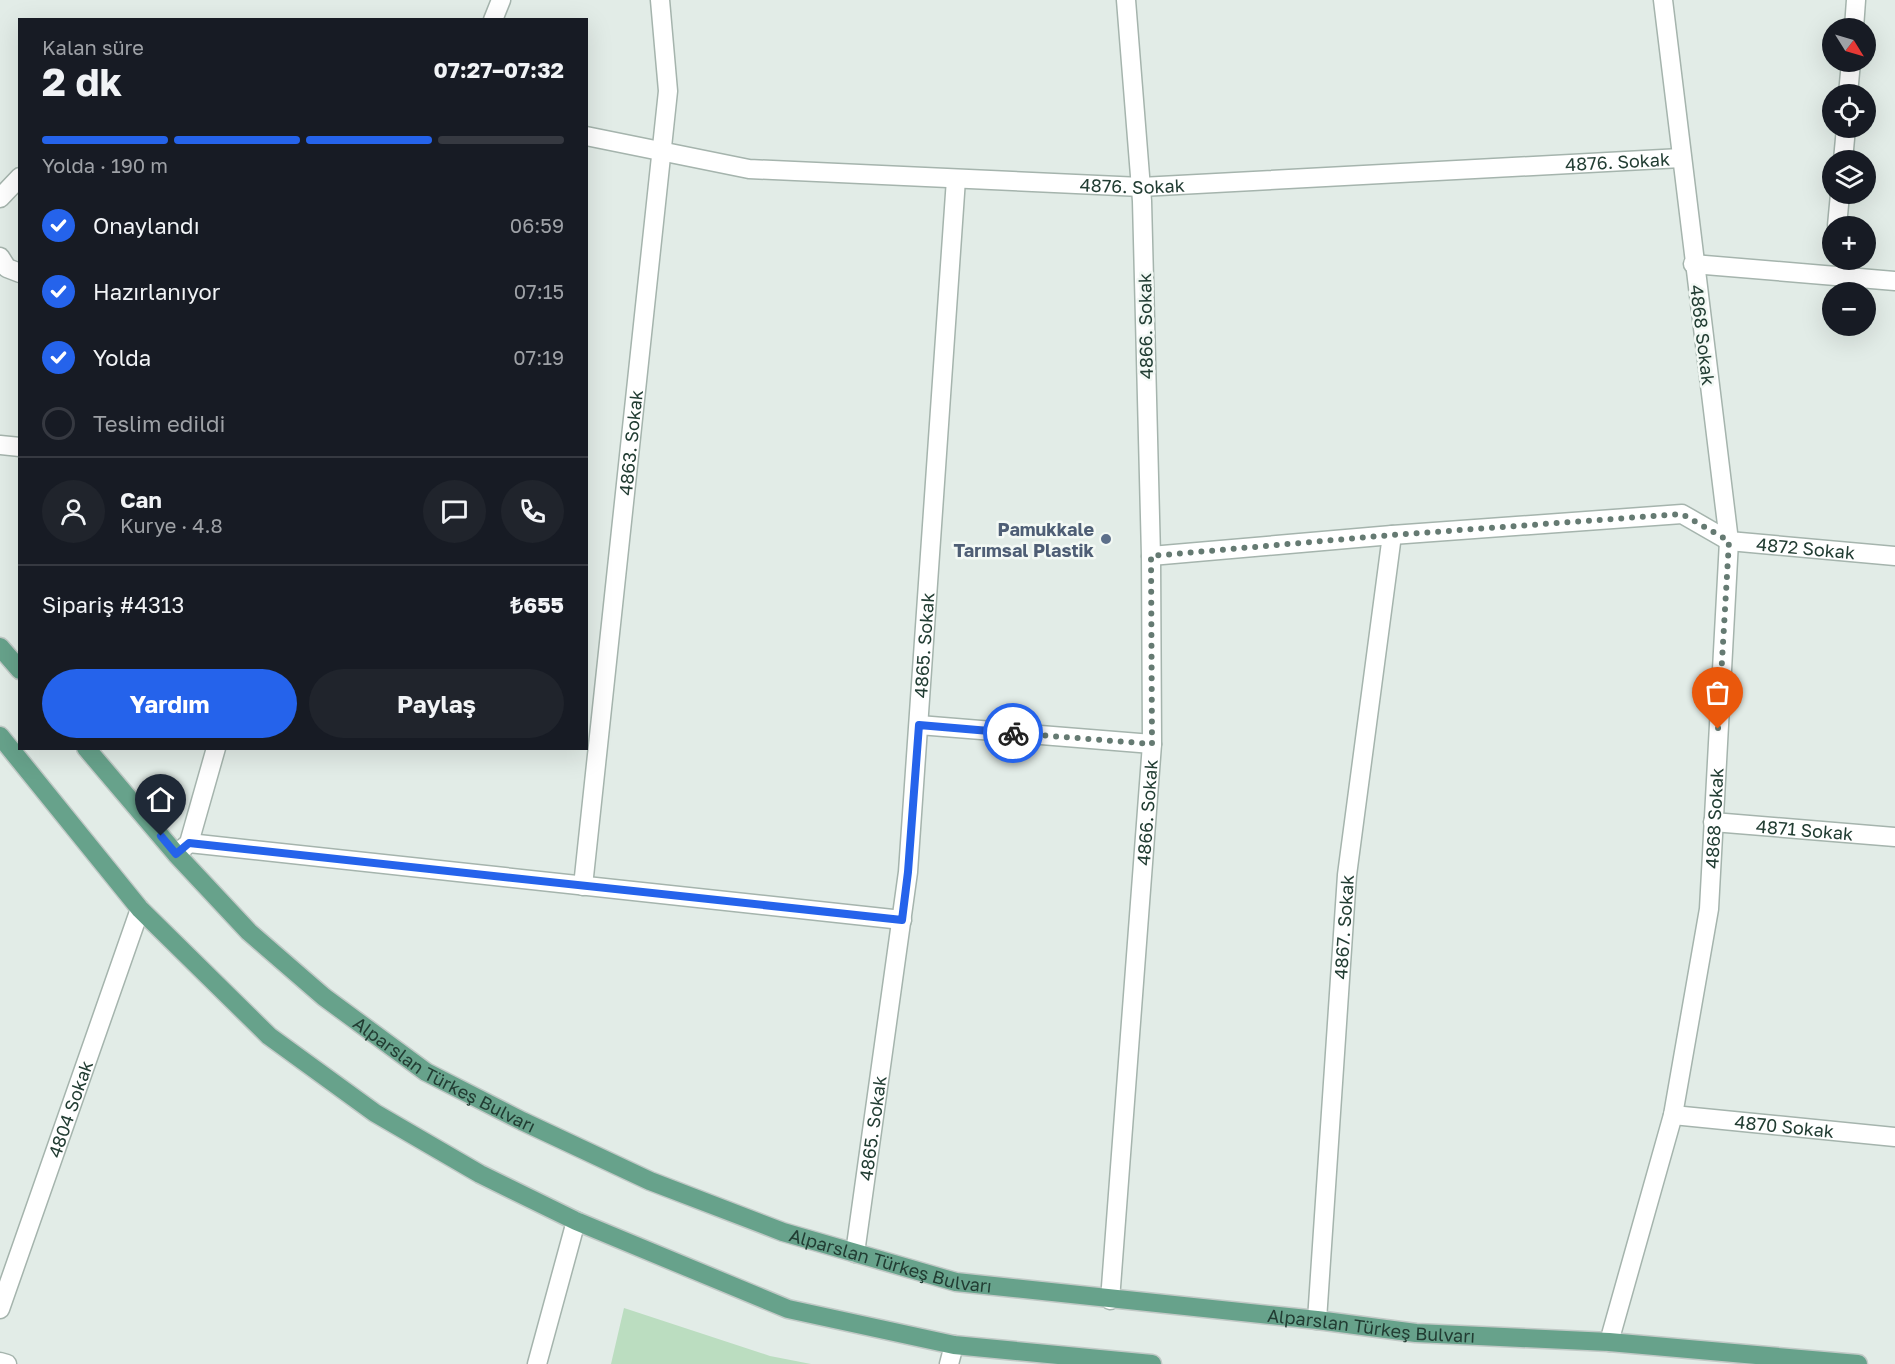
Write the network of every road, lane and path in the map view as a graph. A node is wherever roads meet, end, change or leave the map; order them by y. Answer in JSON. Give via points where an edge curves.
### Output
{"nodes":[{"id":1,"x":501,"y":0,"type":"edge"},
{"id":2,"x":660,"y":0,"type":"edge"},
{"id":3,"x":1126,"y":0,"type":"edge"},
{"id":4,"x":1663,"y":0,"type":"edge"},
{"id":5,"x":1856,"y":0,"type":"edge"},
{"id":6,"x":494,"y":18,"type":"edge"},
{"id":7,"x":1855,"y":18,"type":"edge"},
{"id":8,"x":588,"y":136,"type":"edge"},
{"id":9,"x":662,"y":152,"type":"junction"},
{"id":10,"x":1681,"y":158,"type":"junction"},
{"id":11,"x":18,"y":179,"type":"edge"},
{"id":12,"x":956,"y":179,"type":"junction"},
{"id":13,"x":1141,"y":187,"type":"junction"},
{"id":14,"x":0,"y":198,"type":"edge"},
{"id":15,"x":0,"y":257,"type":"edge"},
{"id":16,"x":1694,"y":264,"type":"junction"},
{"id":17,"x":1822,"y":267,"type":"edge"},
{"id":18,"x":1847,"y":270,"type":"edge"},
{"id":19,"x":18,"y":272,"type":"edge"},
{"id":20,"x":1895,"y":281,"type":"edge"},
{"id":21,"x":0,"y":445,"type":"edge"},
{"id":22,"x":18,"y":447,"type":"edge"},
{"id":23,"x":1392,"y":535,"type":"junction"},
{"id":24,"x":1729,"y":541,"type":"junction"},
{"id":25,"x":1151,"y":556,"type":"junction"},
{"id":26,"x":1895,"y":556,"type":"edge"},
{"id":27,"x":0,"y":647,"type":"edge"},
{"id":28,"x":18,"y":668,"type":"edge"},
{"id":29,"x":919,"y":725,"type":"junction"},
{"id":30,"x":0,"y":736,"type":"edge"},
{"id":31,"x":1152,"y":744,"type":"junction"},
{"id":32,"x":88,"y":750,"type":"edge"},
{"id":33,"x":215,"y":750,"type":"edge"},
{"id":34,"x":1713,"y":822,"type":"junction"},
{"id":35,"x":1895,"y":837,"type":"edge"},
{"id":36,"x":183,"y":848,"type":"junction"},
{"id":37,"x":583,"y":886,"type":"junction"},
{"id":38,"x":140,"y":909,"type":"junction"},
{"id":39,"x":902,"y":920,"type":"junction"},
{"id":40,"x":1673,"y":1115,"type":"junction"},
{"id":41,"x":1895,"y":1137,"type":"edge"},
{"id":42,"x":576,"y":1221,"type":"junction"},
{"id":43,"x":855,"y":1254,"type":"junction"},
{"id":44,"x":1110,"y":1300,"type":"junction"},
{"id":45,"x":0,"y":1309,"type":"edge"},
{"id":46,"x":1317,"y":1320,"type":"junction"},
{"id":47,"x":1609,"y":1342,"type":"junction"},
{"id":48,"x":954,"y":1345,"type":"junction"},
{"id":49,"x":0,"y":1362,"type":"edge"},
{"id":50,"x":7,"y":1364,"type":"edge"},
{"id":51,"x":537,"y":1364,"type":"edge"},
{"id":52,"x":949,"y":1364,"type":"edge"},
{"id":53,"x":1152,"y":1364,"type":"edge"},
{"id":54,"x":1858,"y":1364,"type":"edge"}],
"edges":[{"from":1,"to":6,"type":"street"},
{"from":2,"to":9,"type":"street","name":"4863. Sokak","via":[[668,91]]},
{"from":3,"to":13,"type":"street","name":"4866. Sokak"},
{"from":4,"to":10,"type":"street","name":"4868 Sokak"},
{"from":5,"to":7,"type":"street"},
{"from":8,"to":9,"type":"street","name":"4876. Sokak"},
{"from":9,"to":12,"type":"street","name":"4876. Sokak","via":[[749,169]]},
{"from":9,"to":37,"type":"street","name":"4863. Sokak"},
{"from":10,"to":13,"type":"street","name":"4876. Sokak"},
{"from":10,"to":16,"type":"street","name":"4868 Sokak"},
{"from":11,"to":14,"type":"street"},
{"from":12,"to":13,"type":"street","name":"4876. Sokak"},
{"from":12,"to":29,"type":"street","name":"4865. Sokak"},
{"from":13,"to":25,"type":"street","name":"4866. Sokak"},
{"from":15,"to":19,"type":"street","via":[[7,268]]},
{"from":16,"to":17,"type":"street"},
{"from":16,"to":24,"type":"street","name":"4868 Sokak"},
{"from":18,"to":20,"type":"street"},
{"from":21,"to":22,"type":"street"},
{"from":23,"to":24,"type":"street","name":"4872 Sokak","via":[[1682,514]]},
{"from":23,"to":25,"type":"street","name":"4872 Sokak"},
{"from":23,"to":46,"type":"street","name":"4867. Sokak","via":[[1347,875]]},
{"from":24,"to":26,"type":"street","name":"4872 Sokak"},
{"from":24,"to":34,"type":"street","name":"4868 Sokak"},
{"from":25,"to":31,"type":"street","name":"4866. Sokak"},
{"from":27,"to":28,"type":"main road"},
{"from":29,"to":31,"type":"street"},
{"from":29,"to":39,"type":"street","name":"4865. Sokak"},
{"from":30,"to":38,"type":"main road"},
{"from":31,"to":44,"type":"street","name":"4866. Sokak"},
{"from":32,"to":36,"type":"main road","name":"Alparslan Türkeş Bulvarı"},
{"from":33,"to":36,"type":"street"},
{"from":34,"to":35,"type":"street","name":"4871 Sokak"},
{"from":34,"to":40,"type":"street","name":"4868 Sokak","via":[[1709,909]]},
{"from":36,"to":37,"type":"street"},
{"from":36,"to":43,"type":"main road","name":"Alparslan Türkeş Bulvarı","via":[[249,933],[324,997],[426,1072],[650,1181],[783,1232]]},
{"from":37,"to":39,"type":"street"},
{"from":38,"to":42,"type":"main road","via":[[269,1036],[375,1113],[480,1174]]},
{"from":38,"to":45,"type":"street","name":"4804 Sokak"},
{"from":39,"to":43,"type":"street","name":"4865. Sokak"},
{"from":40,"to":41,"type":"street","name":"4870 Sokak"},
{"from":40,"to":47,"type":"street","name":"4868 Sokak"},
{"from":42,"to":48,"type":"main road","via":[[788,1309]]},
{"from":42,"to":51,"type":"street"},
{"from":43,"to":44,"type":"main road","name":"Alparslan Türkeş Bulvarı","via":[[956,1282]]},
{"from":44,"to":46,"type":"main road","name":"Alparslan Türkeş Bulvarı"},
{"from":46,"to":47,"type":"main road","name":"Alparslan Türkeş Bulvarı","via":[[1416,1333]]},
{"from":47,"to":54,"type":"main road","name":"Alparslan Türkeş Bulvarı"},
{"from":48,"to":52,"type":"street"},
{"from":48,"to":53,"type":"main road"},
{"from":49,"to":50,"type":"street"}]}
